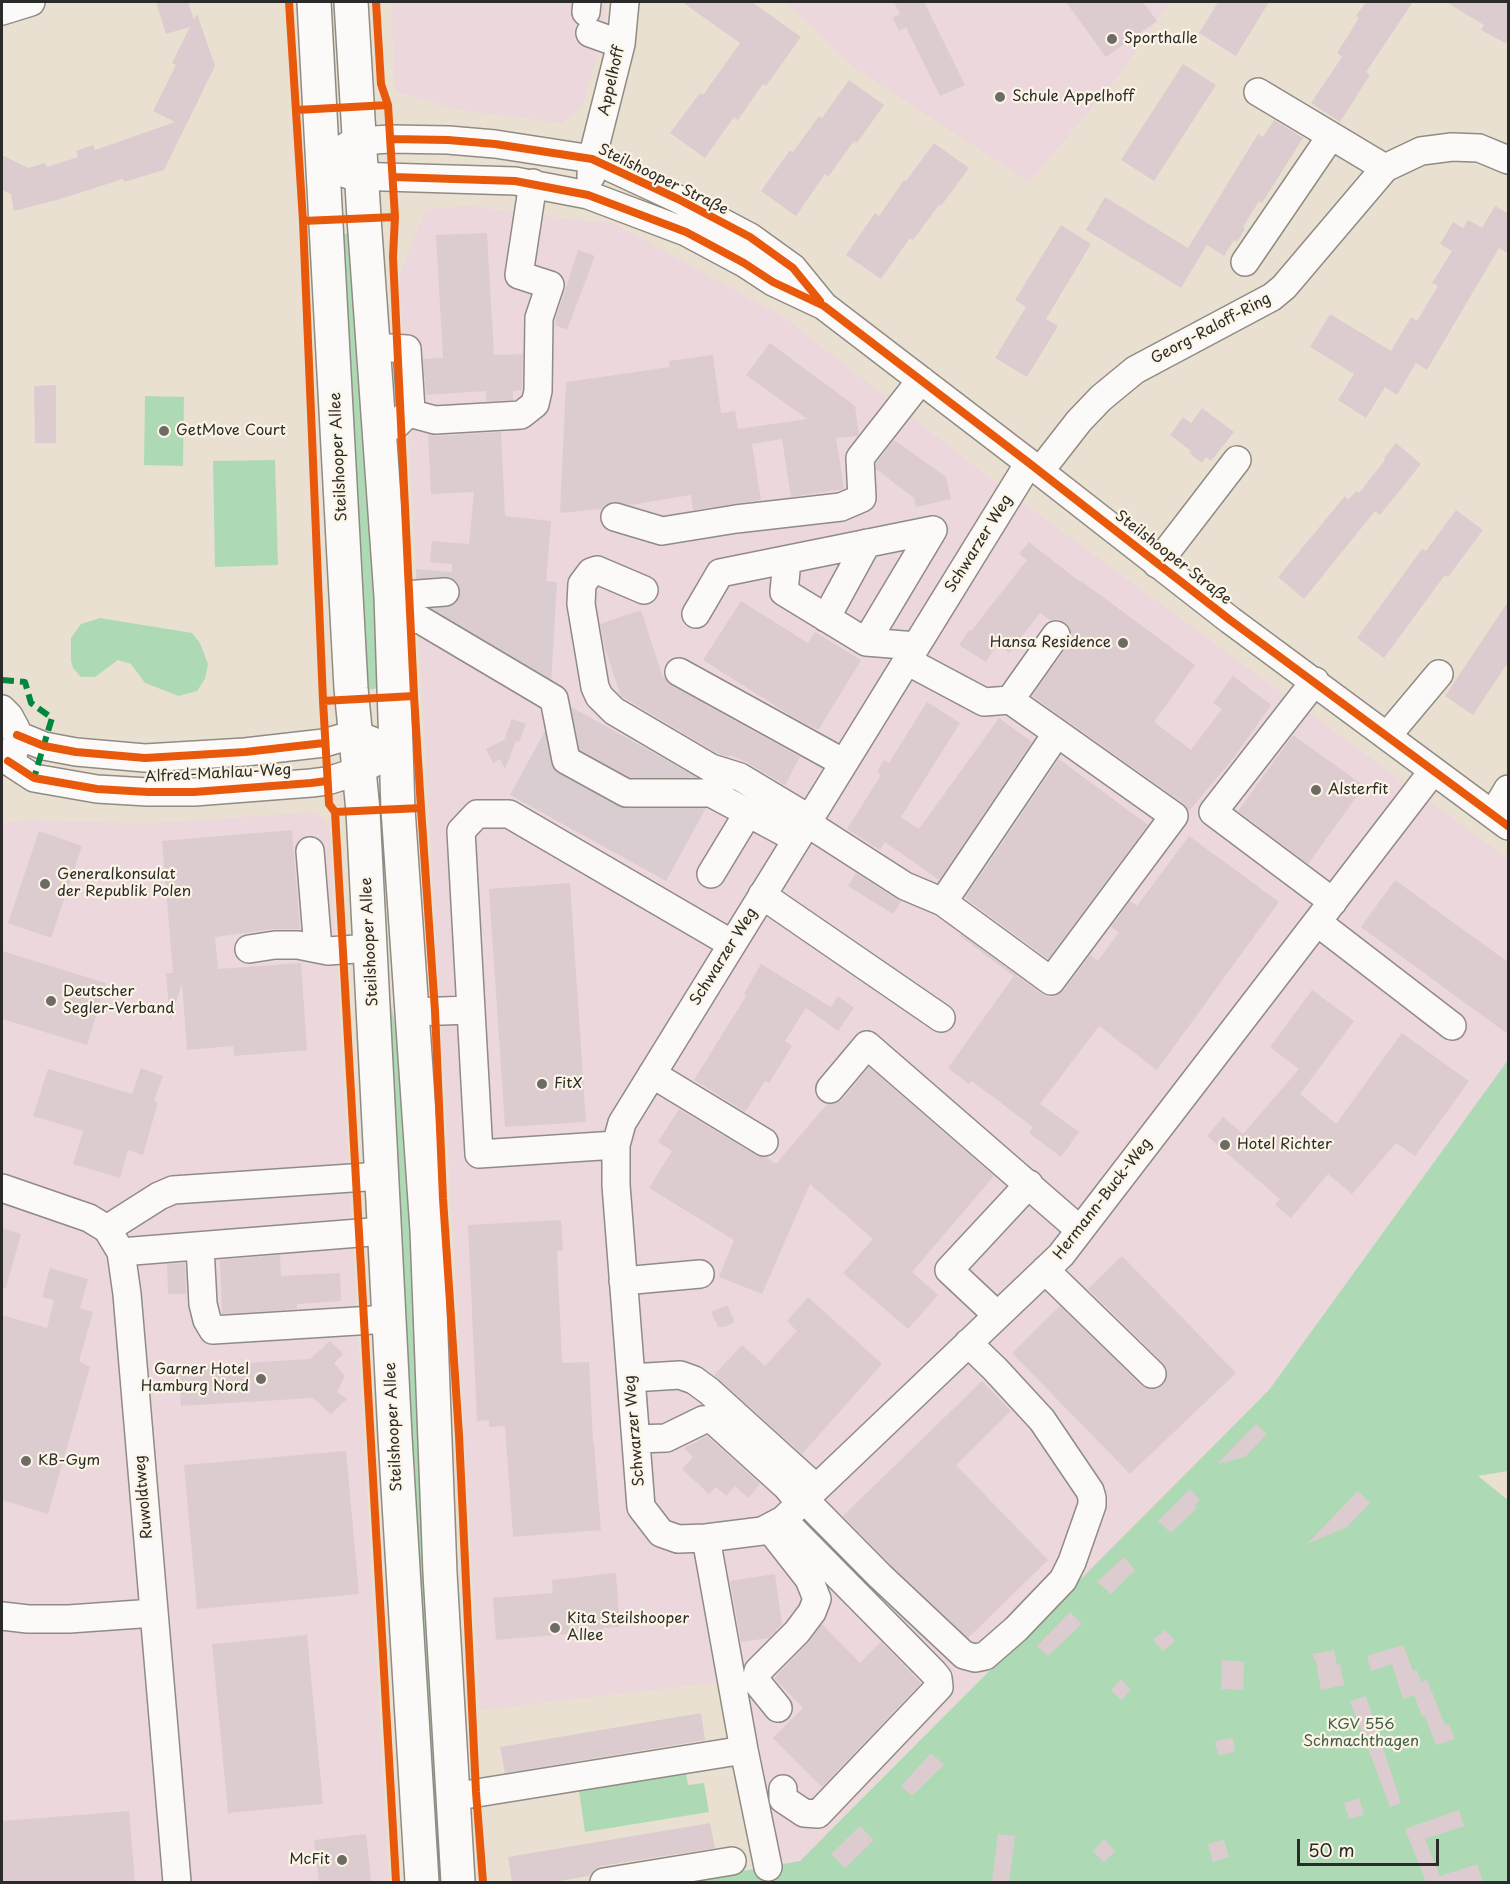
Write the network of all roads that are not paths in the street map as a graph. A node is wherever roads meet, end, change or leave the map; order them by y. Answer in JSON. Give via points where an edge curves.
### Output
{"nodes":[{"id":1,"x":31,"y":2,"type":"edge"},
{"id":2,"x":314,"y":2,"type":"edge"},
{"id":3,"x":351,"y":2,"type":"edge"},
{"id":4,"x":625,"y":2,"type":"edge"},
{"id":5,"x":2,"y":11,"type":"edge"},
{"id":6,"x":587,"y":16,"type":"edge"},
{"id":7,"x":621,"y":44,"type":"junction"},
{"id":8,"x":1258,"y":92,"type":"dead end"},
{"id":9,"x":1331,"y":136,"type":"junction"},
{"id":10,"x":359,"y":141,"type":"junction"},
{"id":11,"x":592,"y":159,"type":"junction"},
{"id":12,"x":1509,"y":160,"type":"edge"},
{"id":13,"x":323,"y":162,"type":"junction"},
{"id":14,"x":1385,"y":168,"type":"junction"},
{"id":15,"x":361,"y":177,"type":"junction"},
{"id":16,"x":532,"y":183,"type":"junction"},
{"id":17,"x":588,"y":195,"type":"junction"},
{"id":18,"x":678,"y":199,"type":"junction"},
{"id":19,"x":644,"y":216,"type":"junction"},
{"id":20,"x":750,"y":237,"type":"junction"},
{"id":21,"x":1245,"y":262,"type":"dead end"},
{"id":22,"x":744,"y":263,"type":"junction"},
{"id":23,"x":824,"y":306,"type":"junction"},
{"id":24,"x":373,"y":347,"type":"junction"},
{"id":25,"x":921,"y":380,"type":"junction"},
{"id":26,"x":410,"y":413,"type":"junction"},
{"id":27,"x":380,"y":439,"type":"junction"},
{"id":28,"x":1237,"y":460,"type":"dead end"},
{"id":29,"x":1034,"y":467,"type":"junction"},
{"id":30,"x":615,"y":517,"type":"dead end"},
{"id":31,"x":867,"y":543,"type":"junction"},
{"id":32,"x":787,"y":560,"type":"junction"},
{"id":33,"x":1157,"y":564,"type":"junction"},
{"id":34,"x":644,"y":590,"type":"dead end"},
{"id":35,"x":445,"y":592,"type":"dead end"},
{"id":36,"x":392,"y":608,"type":"junction"},
{"id":37,"x":696,"y":614,"type":"dead end"},
{"id":38,"x":826,"y":618,"type":"junction"},
{"id":39,"x":1056,"y":635,"type":"dead end"},
{"id":40,"x":866,"y":642,"type":"junction"},
{"id":41,"x":912,"y":653,"type":"junction"},
{"id":42,"x":679,"y":672,"type":"dead end"},
{"id":43,"x":1439,"y":674,"type":"dead end"},
{"id":44,"x":1315,"y":681,"type":"junction"},
{"id":45,"x":1010,"y":700,"type":"junction"},
{"id":46,"x":2,"y":709,"type":"edge"},
{"id":47,"x":1057,"y":733,"type":"junction"},
{"id":48,"x":17,"y":735,"type":"junction"},
{"id":49,"x":355,"y":735,"type":"junction"},
{"id":50,"x":1387,"y":736,"type":"junction"},
{"id":51,"x":397,"y":750,"type":"junction"},
{"id":52,"x":844,"y":763,"type":"junction"},
{"id":53,"x":5,"y":764,"type":"edge"},
{"id":54,"x":359,"y":771,"type":"junction"},
{"id":55,"x":1433,"y":771,"type":"junction"},
{"id":56,"x":1509,"y":789,"type":"edge"},
{"id":57,"x":748,"y":813,"type":"junction"},
{"id":58,"x":1501,"y":820,"type":"edge"},
{"id":59,"x":805,"y":827,"type":"junction"},
{"id":60,"x":310,"y":851,"type":"dead end"},
{"id":61,"x":711,"y":874,"type":"dead end"},
{"id":62,"x":762,"y":895,"type":"junction"},
{"id":63,"x":943,"y":902,"type":"junction"},
{"id":64,"x":1325,"y":912,"type":"junction"},
{"id":65,"x":732,"y":944,"type":"junction"},
{"id":66,"x":370,"y":948,"type":"junction"},
{"id":67,"x":249,"y":949,"type":"dead end"},
{"id":68,"x":318,"y":949,"type":"junction"},
{"id":69,"x":471,"y":1010,"type":"junction"},
{"id":70,"x":412,"y":1012,"type":"junction"},
{"id":71,"x":941,"y":1018,"type":"dead end"},
{"id":72,"x":1452,"y":1026,"type":"dead end"},
{"id":73,"x":652,"y":1074,"type":"junction"},
{"id":74,"x":830,"y":1089,"type":"dead end"},
{"id":75,"x":764,"y":1142,"type":"dead end"},
{"id":76,"x":616,"y":1145,"type":"junction"},
{"id":77,"x":381,"y":1176,"type":"junction"},
{"id":78,"x":1029,"y":1184,"type":"junction"},
{"id":79,"x":2,"y":1188,"type":"edge"},
{"id":80,"x":1080,"y":1230,"type":"junction"},
{"id":81,"x":384,"y":1231,"type":"junction"},
{"id":82,"x":113,"y":1240,"type":"junction"},
{"id":83,"x":200,"y":1246,"type":"junction"},
{"id":84,"x":1045,"y":1270,"type":"junction"},
{"id":85,"x":700,"y":1275,"type":"dead end"},
{"id":86,"x":623,"y":1281,"type":"junction"},
{"id":87,"x":997,"y":1316,"type":"junction"},
{"id":88,"x":389,"y":1319,"type":"junction"},
{"id":89,"x":968,"y":1343,"type":"junction"},
{"id":90,"x":1152,"y":1374,"type":"dead end"},
{"id":91,"x":631,"y":1378,"type":"junction"},
{"id":92,"x":636,"y":1439,"type":"junction"},
{"id":93,"x":794,"y":1508,"type":"junction"},
{"id":94,"x":706,"y":1538,"type":"junction"},
{"id":95,"x":154,"y":1613,"type":"junction"},
{"id":96,"x":2,"y":1616,"type":"edge"},
{"id":97,"x":778,"y":1708,"type":"dead end"},
{"id":98,"x":744,"y":1750,"type":"junction"},
{"id":99,"x":783,"y":1789,"type":"dead end"},
{"id":100,"x":452,"y":1797,"type":"junction"},
{"id":101,"x":732,"y":1861,"type":"dead end"},
{"id":102,"x":768,"y":1867,"type":"dead end"},
{"id":103,"x":177,"y":1882,"type":"edge"},
{"id":104,"x":422,"y":1882,"type":"edge"},
{"id":105,"x":458,"y":1882,"type":"edge"},
{"id":106,"x":604,"y":1882,"type":"edge"}],
"edges":[{"from":1,"to":5,"type":"street"},
{"from":2,"to":13,"type":"main road","name":"Steilshooper Allee"},
{"from":3,"to":10,"type":"main road"},
{"from":4,"to":7,"type":"street","name":"Appelhoff"},
{"from":6,"to":7,"type":"street"},
{"from":7,"to":11,"type":"street","name":"Appelhoff"},
{"from":8,"to":9,"type":"street"},
{"from":9,"to":14,"type":"street"},
{"from":9,"to":21,"type":"street"},
{"from":10,"to":11,"type":"street","name":"Steilshooper Straße","via":[[459,141]]},
{"from":10,"to":13,"type":"street","name":"Steilshooper Straße"},
{"from":10,"to":15,"type":"main road"},
{"from":11,"to":17,"type":"street","name":"Appelhoff"},
{"from":11,"to":18,"type":"street","name":"Steilshooper Straße"},
{"from":12,"to":14,"type":"street","name":"Georg-Raloff-Ring","via":[[1479,148],[1452,147],[1421,151]]},
{"from":13,"to":15,"type":"street","name":"Steilshooper Straße","via":[[340,172]]},
{"from":13,"to":49,"type":"main road","name":"Steilshooper Allee"},
{"from":14,"to":29,"type":"street","name":"Georg-Raloff-Ring","via":[[1284,287],[1135,370],[1101,398]]},
{"from":15,"to":16,"type":"street","name":"Steilshooper Straße"},
{"from":15,"to":24,"type":"main road"},
{"from":16,"to":17,"type":"street","name":"Steilshooper Straße"},
{"from":16,"to":26,"type":"street","via":[[519,275],[550,285],[539,318],[535,404],[521,415],[435,420]]},
{"from":17,"to":19,"type":"street","name":"Steilshooper Straße"},
{"from":18,"to":19,"type":"street"},
{"from":18,"to":20,"type":"street","name":"Steilshooper Straße"},
{"from":19,"to":22,"type":"street","name":"Steilshooper Straße","via":[[687,232]]},
{"from":20,"to":22,"type":"street"},
{"from":20,"to":23,"type":"street","name":"Steilshooper Straße","via":[[793,268]]},
{"from":22,"to":23,"type":"street","name":"Steilshooper Straße","via":[[773,282]]},
{"from":23,"to":25,"type":"street","name":"Steilshooper Straße"},
{"from":24,"to":26,"type":"street","via":[[407,350]]},
{"from":24,"to":27,"type":"main road"},
{"from":25,"to":29,"type":"street","name":"Steilshooper Straße"},
{"from":25,"to":30,"type":"street","via":[[860,458],[862,498],[842,507],[662,531]]},
{"from":26,"to":27,"type":"street"},
{"from":27,"to":36,"type":"main road"},
{"from":28,"to":33,"type":"street"},
{"from":29,"to":33,"type":"street","name":"Steilshooper Straße"},
{"from":29,"to":41,"type":"street","name":"Schwarzer Weg"},
{"from":31,"to":32,"type":"street"},
{"from":31,"to":38,"type":"street"},
{"from":31,"to":40,"type":"street","via":[[933,530]]},
{"from":32,"to":37,"type":"street","via":[[720,573]]},
{"from":32,"to":38,"type":"street","via":[[784,592]]},
{"from":33,"to":44,"type":"street","name":"Steilshooper Straße"},
{"from":34,"to":59,"type":"street","via":[[597,570],[582,584],[581,604],[599,696],[614,711],[711,768],[740,777]]},
{"from":35,"to":36,"type":"street"},
{"from":36,"to":51,"type":"main road"},
{"from":36,"to":57,"type":"street","via":[[419,619],[554,699],[566,760],[626,792],[711,793]]},
{"from":38,"to":40,"type":"street"},
{"from":39,"to":45,"type":"street"},
{"from":40,"to":41,"type":"street"},
{"from":41,"to":45,"type":"street","via":[[984,702]]},
{"from":41,"to":52,"type":"street","name":"Schwarzer Weg"},
{"from":42,"to":52,"type":"street"},
{"from":43,"to":50,"type":"street"},
{"from":44,"to":50,"type":"street","name":"Steilshooper Straße"},
{"from":44,"to":64,"type":"street","via":[[1213,812]]},
{"from":45,"to":47,"type":"street"},
{"from":46,"to":48,"type":"street"},
{"from":47,"to":63,"type":"street"},
{"from":47,"to":63,"type":"street","via":[[1174,816],[1051,981]]},
{"from":48,"to":49,"type":"street","name":"Alfred-Mahlau-Weg","via":[[44,746],[76,752],[145,758],[245,752]]},
{"from":48,"to":53,"type":"street","via":[[16,747]]},
{"from":49,"to":51,"type":"street"},
{"from":49,"to":54,"type":"main road","name":"Steilshooper Allee"},
{"from":50,"to":55,"type":"street","name":"Steilshooper Straße"},
{"from":51,"to":54,"type":"street","name":"Alfred-Mahlau-Weg"},
{"from":51,"to":70,"type":"main road"},
{"from":52,"to":59,"type":"street","name":"Schwarzer Weg"},
{"from":53,"to":54,"type":"street","name":"Alfred-Mahlau-Weg","via":[[34,778],[97,789],[148,792],[311,783]]},
{"from":54,"to":66,"type":"main road","name":"Steilshooper Allee"},
{"from":55,"to":58,"type":"street","name":"Steilshooper Straße"},
{"from":55,"to":64,"type":"street","name":"Hermann-Buck-Weg"},
{"from":56,"to":58,"type":"street"},
{"from":57,"to":59,"type":"street"},
{"from":57,"to":61,"type":"street"},
{"from":59,"to":62,"type":"street","name":"Schwarzer Weg"},
{"from":59,"to":63,"type":"street","via":[[905,886]]},
{"from":60,"to":68,"type":"street"},
{"from":62,"to":65,"type":"street","name":"Schwarzer Weg"},
{"from":62,"to":71,"type":"street"},
{"from":64,"to":72,"type":"street"},
{"from":64,"to":80,"type":"street","name":"Hermann-Buck-Weg"},
{"from":65,"to":69,"type":"street","via":[[509,814],[477,814],[460,831]]},
{"from":65,"to":73,"type":"street","name":"Schwarzer Weg"},
{"from":66,"to":68,"type":"street"},
{"from":66,"to":77,"type":"main road","name":"Steilshooper Allee"},
{"from":67,"to":68,"type":"street","via":[[287,945]]},
{"from":69,"to":70,"type":"street"},
{"from":69,"to":76,"type":"street","via":[[479,1154]]},
{"from":70,"to":100,"type":"main road","via":[[427,1230]]},
{"from":73,"to":75,"type":"street"},
{"from":73,"to":76,"type":"street","name":"Schwarzer Weg","via":[[622,1123]]},
{"from":74,"to":78,"type":"street","via":[[867,1045]]},
{"from":76,"to":86,"type":"street","name":"Schwarzer Weg"},
{"from":77,"to":81,"type":"main road","name":"Steilshooper Allee"},
{"from":77,"to":82,"type":"street","via":[[173,1190],[159,1196]]},
{"from":78,"to":80,"type":"street"},
{"from":78,"to":87,"type":"street","via":[[949,1270]]},
{"from":79,"to":82,"type":"street","via":[[89,1218]]},
{"from":80,"to":84,"type":"street","name":"Hermann-Buck-Weg"},
{"from":81,"to":83,"type":"street"},
{"from":81,"to":88,"type":"main road","name":"Steilshooper Allee"},
{"from":82,"to":83,"type":"street"},
{"from":82,"to":95,"type":"street","name":"Ruwoldtweg","via":[[127,1294]]},
{"from":83,"to":88,"type":"street","via":[[202,1304],[213,1329]]},
{"from":84,"to":87,"type":"street","name":"Hermann-Buck-Weg"},
{"from":84,"to":90,"type":"street"},
{"from":85,"to":86,"type":"street"},
{"from":86,"to":91,"type":"street","name":"Schwarzer Weg"},
{"from":87,"to":89,"type":"street","name":"Hermann-Buck-Weg"},
{"from":88,"to":104,"type":"main road","name":"Steilshooper Allee"},
{"from":89,"to":93,"type":"street","name":"Hermann-Buck-Weg"},
{"from":89,"to":93,"type":"street","via":[[1042,1420],[1092,1498],[1063,1580],[1016,1629],[985,1656],[964,1654],[889,1584]]},
{"from":91,"to":92,"type":"street","name":"Schwarzer Weg"},
{"from":91,"to":93,"type":"street","via":[[680,1375],[694,1380]]},
{"from":92,"to":93,"type":"street","via":[[666,1438],[712,1419],[787,1487]]},
{"from":92,"to":94,"type":"street","name":"Schwarzer Weg","via":[[641,1507],[661,1533],[678,1539]]},
{"from":93,"to":94,"type":"street","via":[[762,1531]]},
{"from":93,"to":97,"type":"street","via":[[817,1599],[797,1632],[758,1671],[756,1681]]},
{"from":93,"to":99,"type":"street","via":[[938,1678],[939,1687],[818,1814],[804,1813],[783,1799]]},
{"from":94,"to":98,"type":"street"},
{"from":95,"to":96,"type":"street","via":[[69,1619]]},
{"from":95,"to":103,"type":"street","name":"Ruwoldtweg"},
{"from":98,"to":100,"type":"street"},
{"from":98,"to":102,"type":"street"},
{"from":100,"to":105,"type":"main road"},
{"from":101,"to":106,"type":"street"}]}
